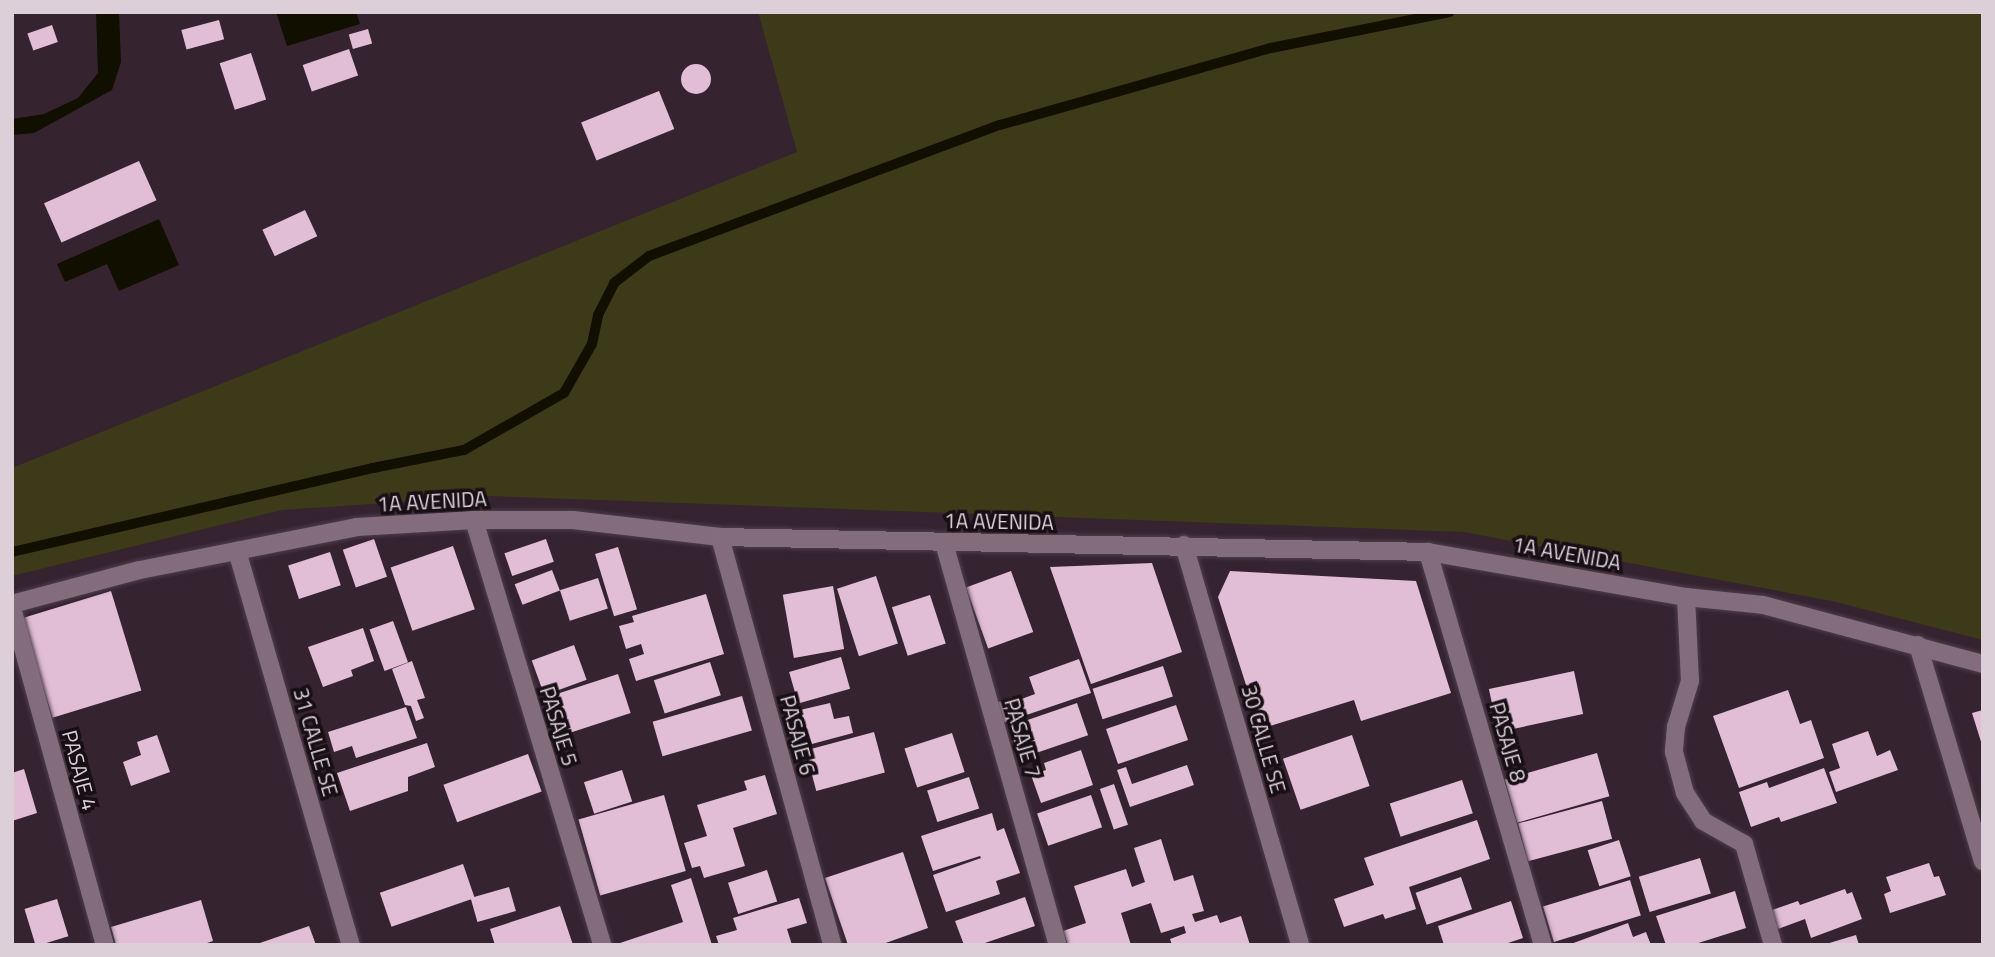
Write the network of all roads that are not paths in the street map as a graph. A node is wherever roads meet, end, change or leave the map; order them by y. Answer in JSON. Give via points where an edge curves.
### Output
{"nodes":[{"id":1,"x":474,"y":520,"type":"junction"},
{"id":2,"x":720,"y":537,"type":"junction"},
{"id":3,"x":944,"y":543,"type":"junction"},
{"id":4,"x":1184,"y":545,"type":"junction"},
{"id":5,"x":237,"y":551,"type":"junction"},
{"id":6,"x":1428,"y":552,"type":"junction"},
{"id":7,"x":1686,"y":597,"type":"junction"},
{"id":8,"x":12,"y":606,"type":"edge"},
{"id":9,"x":1918,"y":645,"type":"junction"},
{"id":10,"x":1983,"y":664,"type":"edge"},
{"id":11,"x":1983,"y":861,"type":"edge"},
{"id":12,"x":105,"y":945,"type":"edge"},
{"id":13,"x":351,"y":945,"type":"edge"},
{"id":14,"x":602,"y":945,"type":"edge"},
{"id":15,"x":832,"y":945,"type":"edge"},
{"id":16,"x":1058,"y":945,"type":"edge"},
{"id":17,"x":1300,"y":945,"type":"edge"},
{"id":18,"x":1543,"y":945,"type":"edge"},
{"id":19,"x":1773,"y":945,"type":"edge"}],
"edges":[{"from":1,"to":2,"type":"street","name":"1A AVENIDA","via":[[573,520]]},
{"from":1,"to":5,"type":"street","name":"1A AVENIDA","via":[[357,527]]},
{"from":1,"to":14,"type":"street","name":"PASAJE 5"},
{"from":2,"to":3,"type":"street","name":"1A AVENIDA"},
{"from":2,"to":15,"type":"street","name":"PASAJE 6"},
{"from":3,"to":4,"type":"street","name":"1A AVENIDA"},
{"from":3,"to":16,"type":"street","name":"PASAJE 7"},
{"from":4,"to":6,"type":"street","name":"1A AVENIDA"},
{"from":4,"to":17,"type":"street","name":"30 CALLE SE"},
{"from":5,"to":8,"type":"street","name":"1A AVENIDA","via":[[140,570]]},
{"from":5,"to":13,"type":"street","name":"31 CALLE SE"},
{"from":6,"to":7,"type":"street","name":"1A AVENIDA"},
{"from":6,"to":18,"type":"street","name":"PASAJE 8"},
{"from":7,"to":9,"type":"street","name":"1A AVENIDA","via":[[1763,605]]},
{"from":7,"to":19,"type":"street","via":[[1690,681],[1676,727],[1674,752],[1685,793],[1703,821],[1744,844]]},
{"from":8,"to":12,"type":"street","name":"PASAJE 4"},
{"from":9,"to":10,"type":"street","name":"1A AVENIDA"},
{"from":9,"to":11,"type":"street"}]}
